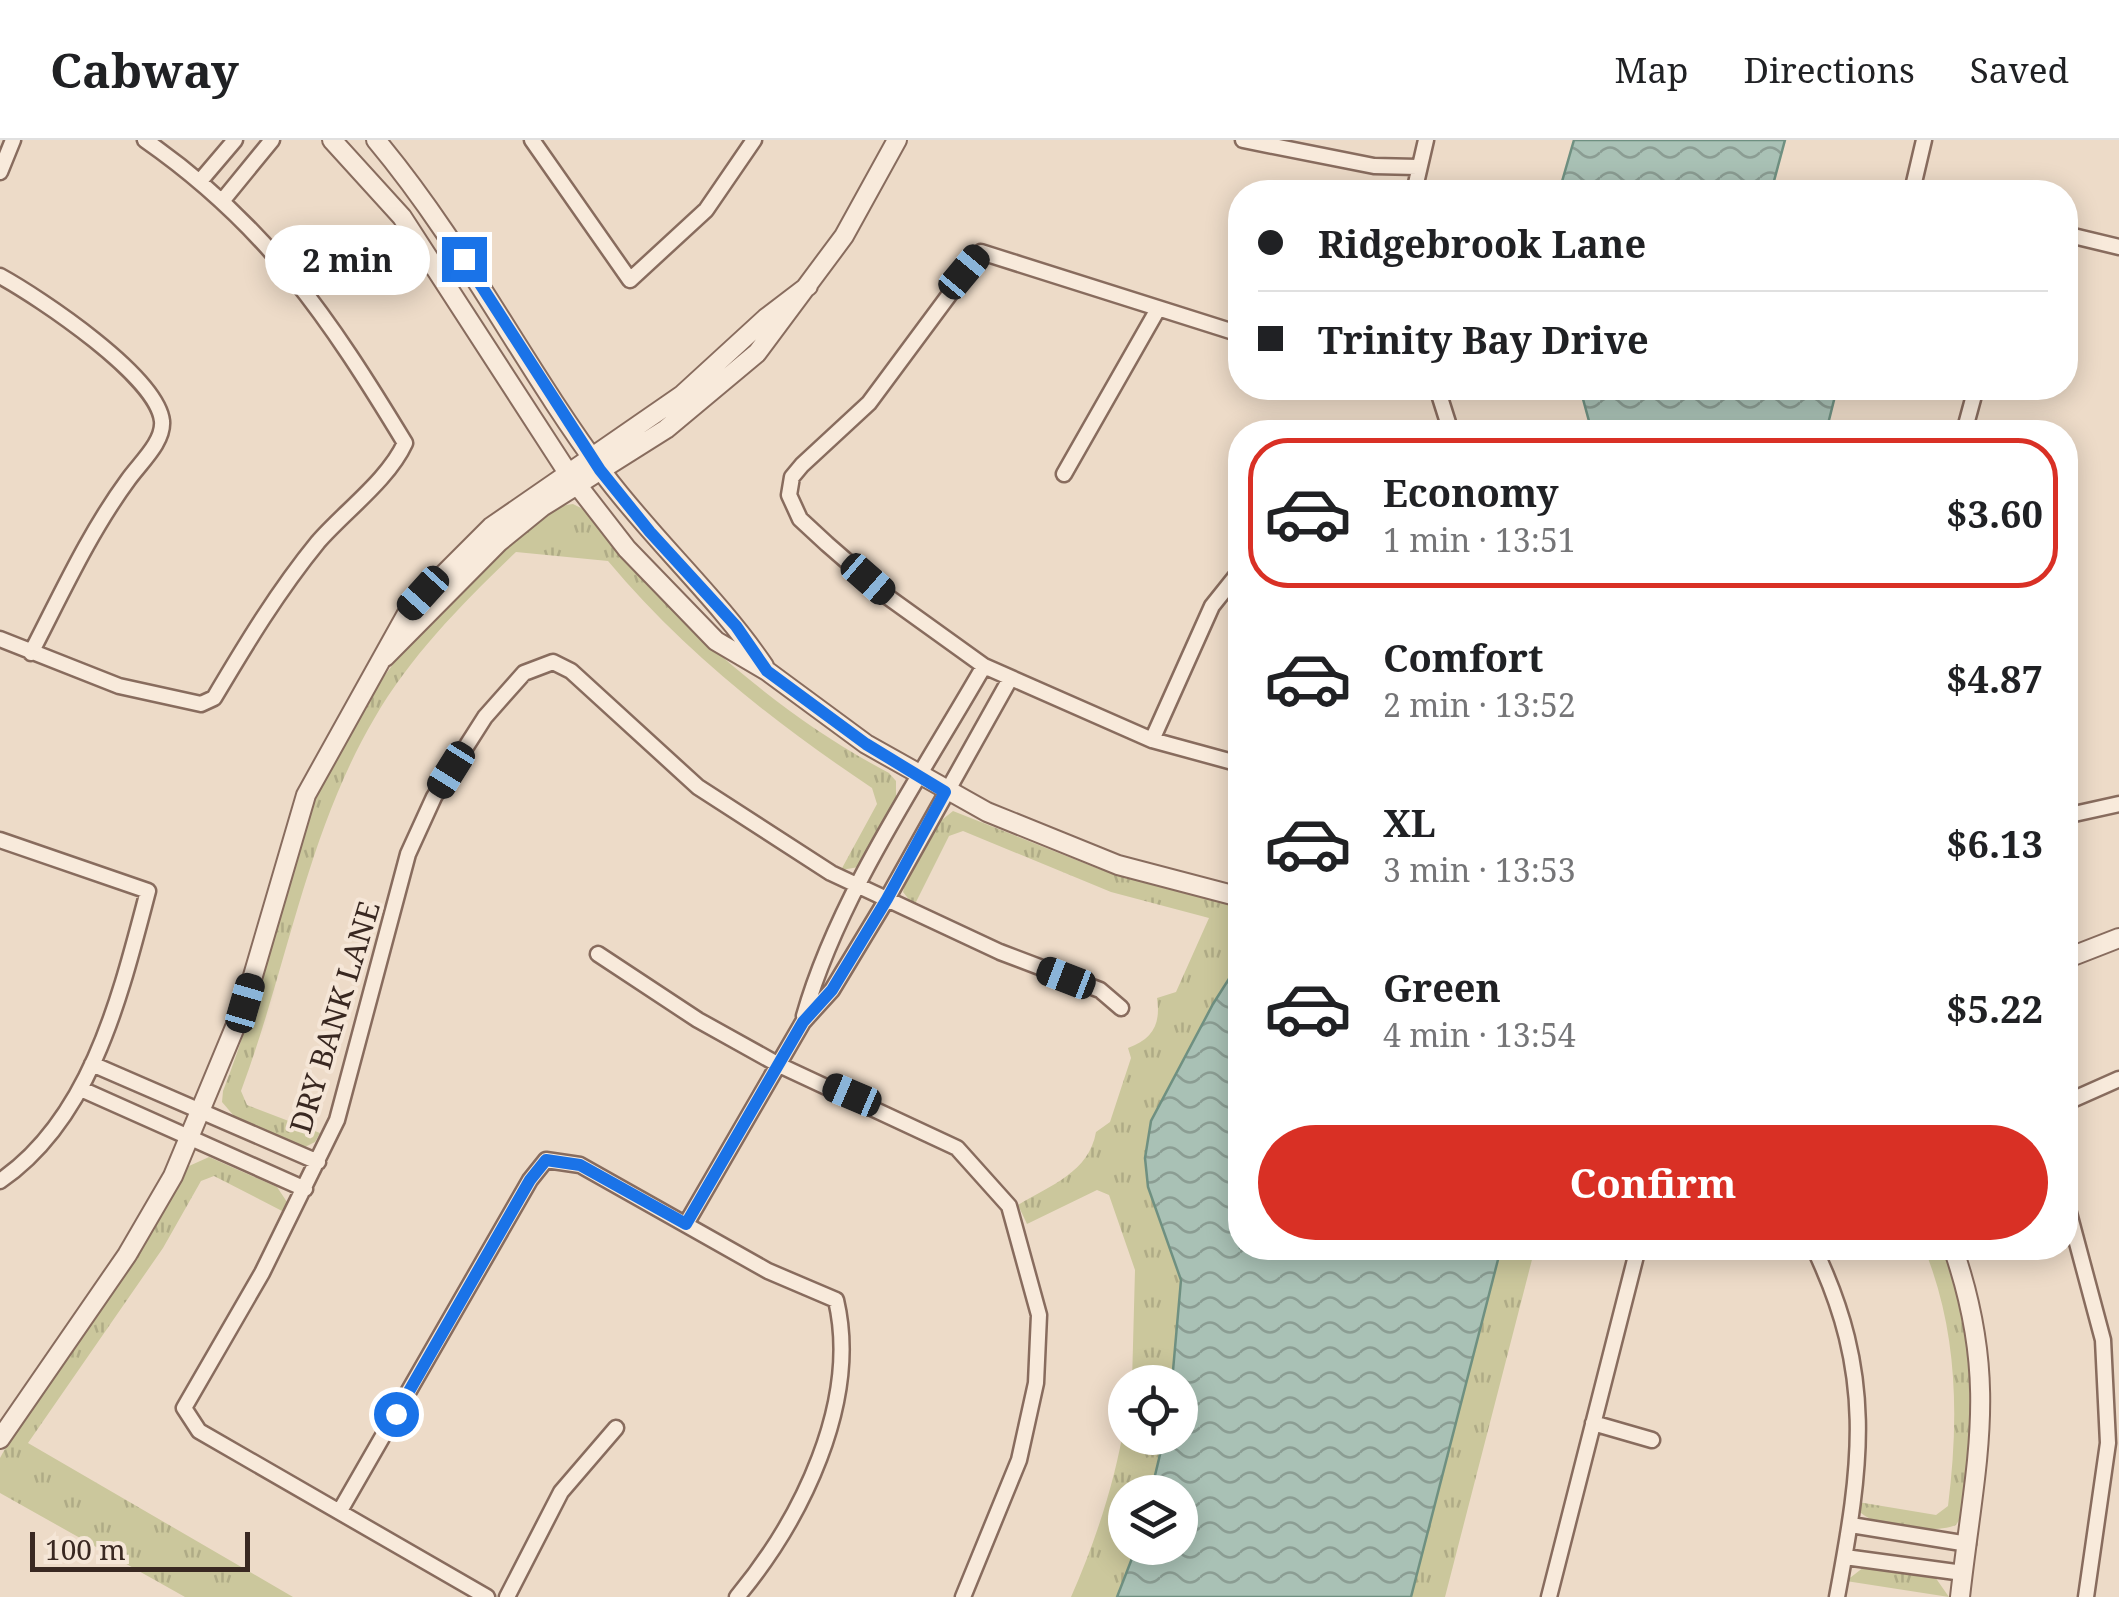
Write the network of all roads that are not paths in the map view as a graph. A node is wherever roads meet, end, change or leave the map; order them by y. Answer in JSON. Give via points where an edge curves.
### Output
{"nodes":[{"id":1,"x":14,"y":140,"type":"edge"},
{"id":2,"x":145,"y":140,"type":"edge"},
{"id":3,"x":235,"y":140,"type":"edge"},
{"id":4,"x":272,"y":140,"type":"edge"},
{"id":5,"x":332,"y":140,"type":"edge"},
{"id":6,"x":376,"y":140,"type":"edge"},
{"id":7,"x":532,"y":140,"type":"edge"},
{"id":8,"x":754,"y":140,"type":"edge"},
{"id":9,"x":897,"y":140,"type":"edge"},
{"id":10,"x":1243,"y":140,"type":"edge"},
{"id":11,"x":1426,"y":140,"type":"edge"},
{"id":12,"x":1924,"y":140,"type":"edge"},
{"id":13,"x":1417,"y":166,"type":"junction"},
{"id":14,"x":0,"y":172,"type":"edge"},
{"id":15,"x":202,"y":180,"type":"junction"},
{"id":16,"x":1415,"y":180,"type":"edge"},
{"id":17,"x":1917,"y":180,"type":"edge"},
{"id":18,"x":223,"y":200,"type":"junction"},
{"id":19,"x":2078,"y":237,"type":"edge"},
{"id":20,"x":2119,"y":247,"type":"edge"},
{"id":21,"x":0,"y":276,"type":"edge"},
{"id":22,"x":1158,"y":309,"type":"junction"},
{"id":23,"x":1228,"y":330,"type":"edge"},
{"id":24,"x":596,"y":462,"type":"junction"},
{"id":25,"x":1064,"y":474,"type":"dead end"},
{"id":26,"x":573,"y":479,"type":"junction"},
{"id":27,"x":1228,"y":586,"type":"edge"},
{"id":28,"x":0,"y":638,"type":"edge"},
{"id":29,"x":31,"y":653,"type":"junction"},
{"id":30,"x":984,"y":666,"type":"junction"},
{"id":31,"x":767,"y":671,"type":"junction"},
{"id":32,"x":1010,"y":679,"type":"junction"},
{"id":33,"x":1152,"y":740,"type":"junction"},
{"id":34,"x":1228,"y":761,"type":"edge"},
{"id":35,"x":920,"y":778,"type":"junction"},
{"id":36,"x":945,"y":792,"type":"junction"},
{"id":37,"x":2119,"y":804,"type":"edge"},
{"id":38,"x":2078,"y":813,"type":"edge"},
{"id":39,"x":0,"y":840,"type":"edge"},
{"id":40,"x":860,"y":885,"type":"junction"},
{"id":41,"x":1228,"y":894,"type":"edge"},
{"id":42,"x":887,"y":899,"type":"junction"},
{"id":43,"x":2119,"y":938,"type":"edge"},
{"id":44,"x":598,"y":954,"type":"dead end"},
{"id":45,"x":2078,"y":954,"type":"edge"},
{"id":46,"x":1121,"y":1008,"type":"dead end"},
{"id":47,"x":803,"y":1022,"type":"junction"},
{"id":48,"x":92,"y":1064,"type":"junction"},
{"id":49,"x":779,"y":1064,"type":"junction"},
{"id":50,"x":2119,"y":1079,"type":"edge"},
{"id":51,"x":81,"y":1089,"type":"junction"},
{"id":52,"x":2078,"y":1097,"type":"edge"},
{"id":53,"x":203,"y":1112,"type":"junction"},
{"id":54,"x":191,"y":1138,"type":"junction"},
{"id":55,"x":318,"y":1162,"type":"junction"},
{"id":56,"x":0,"y":1180,"type":"edge"},
{"id":57,"x":304,"y":1189,"type":"junction"},
{"id":58,"x":686,"y":1224,"type":"junction"},
{"id":59,"x":2078,"y":1247,"type":"edge"},
{"id":60,"x":1635,"y":1260,"type":"edge"},
{"id":61,"x":1819,"y":1260,"type":"edge"},
{"id":62,"x":1957,"y":1260,"type":"edge"},
{"id":63,"x":1593,"y":1423,"type":"junction"},
{"id":64,"x":616,"y":1428,"type":"dead end"},
{"id":65,"x":0,"y":1439,"type":"edge"},
{"id":66,"x":1652,"y":1440,"type":"dead end"},
{"id":67,"x":2114,"y":1443,"type":"edge"},
{"id":68,"x":341,"y":1509,"type":"junction"},
{"id":69,"x":1851,"y":1525,"type":"junction"},
{"id":70,"x":1968,"y":1544,"type":"junction"},
{"id":71,"x":1845,"y":1557,"type":"junction"},
{"id":72,"x":1963,"y":1573,"type":"junction"},
{"id":73,"x":487,"y":1597,"type":"edge"},
{"id":74,"x":508,"y":1597,"type":"edge"},
{"id":75,"x":738,"y":1597,"type":"edge"},
{"id":76,"x":963,"y":1597,"type":"edge"},
{"id":77,"x":1549,"y":1597,"type":"edge"},
{"id":78,"x":1837,"y":1597,"type":"edge"},
{"id":79,"x":1960,"y":1597,"type":"edge"},
{"id":80,"x":2086,"y":1597,"type":"edge"}],
"edges":[{"from":1,"to":14,"type":"street"},
{"from":2,"to":15,"type":"street"},
{"from":3,"to":15,"type":"street"},
{"from":4,"to":18,"type":"street"},
{"from":5,"to":26,"type":"street","via":[[402,217]]},
{"from":6,"to":24,"type":"street","via":[[424,197]]},
{"from":7,"to":8,"type":"street","via":[[630,280],[706,210]]},
{"from":9,"to":24,"type":"street","via":[[870,194],[757,353],[666,429]]},
{"from":10,"to":13,"type":"street","via":[[1344,161]]},
{"from":11,"to":13,"type":"street"},
{"from":12,"to":17,"type":"street"},
{"from":13,"to":16,"type":"street"},
{"from":15,"to":18,"type":"street"},
{"from":18,"to":29,"type":"street","via":[[333,325],[406,443],[282,588],[214,698],[201,704],[120,686]]},
{"from":19,"to":20,"type":"street"},
{"from":21,"to":29,"type":"street","via":[[84,330],[153,397],[162,418],[162,434],[111,506]]},
{"from":22,"to":23,"type":"street"},
{"from":22,"to":25,"type":"street"},
{"from":22,"to":30,"type":"street","via":[[981,252],[870,403],[792,477],[789,495],[800,519],[888,596]]},
{"from":24,"to":26,"type":"street"},
{"from":24,"to":31,"type":"street"},
{"from":26,"to":31,"type":"street","via":[[669,595],[716,641]]},
{"from":26,"to":53,"type":"street","via":[[499,542],[381,661],[306,795],[245,1003]]},
{"from":27,"to":33,"type":"street","via":[[1212,606]]},
{"from":28,"to":29,"type":"street"},
{"from":30,"to":32,"type":"street"},
{"from":30,"to":35,"type":"street"},
{"from":31,"to":35,"type":"street"},
{"from":32,"to":33,"type":"street"},
{"from":32,"to":36,"type":"street"},
{"from":33,"to":34,"type":"street"},
{"from":35,"to":36,"type":"street"},
{"from":35,"to":40,"type":"street"},
{"from":36,"to":41,"type":"street","via":[[1118,866]]},
{"from":36,"to":42,"type":"street"},
{"from":37,"to":38,"type":"street"},
{"from":39,"to":48,"type":"street","via":[[148,891]]},
{"from":40,"to":42,"type":"street"},
{"from":40,"to":47,"type":"street"},
{"from":40,"to":55,"type":"street","name":"DRY BANK LANE","via":[[698,788],[571,672],[553,662],[524,673],[485,717],[434,797],[408,854],[343,1102]]},
{"from":42,"to":46,"type":"street","via":[[1100,990]]},
{"from":42,"to":47,"type":"street","via":[[832,990]]},
{"from":43,"to":45,"type":"street"},
{"from":44,"to":49,"type":"street"},
{"from":47,"to":49,"type":"street"},
{"from":48,"to":51,"type":"street"},
{"from":48,"to":53,"type":"street"},
{"from":49,"to":58,"type":"street"},
{"from":49,"to":76,"type":"street","via":[[958,1148],[1009,1206],[1039,1316],[1036,1383],[1019,1460]]},
{"from":50,"to":52,"type":"street"},
{"from":51,"to":54,"type":"street"},
{"from":51,"to":56,"type":"street","via":[[28,1162]]},
{"from":53,"to":54,"type":"street"},
{"from":53,"to":55,"type":"street"},
{"from":54,"to":57,"type":"street"},
{"from":54,"to":65,"type":"street","via":[[127,1255]]},
{"from":55,"to":57,"type":"street","name":"DRY BANK LANE"},
{"from":57,"to":68,"type":"street","name":"DRY BANK LANE","via":[[184,1408],[199,1431]]},
{"from":58,"to":68,"type":"street","via":[[580,1165],[546,1160]]},
{"from":58,"to":75,"type":"street","via":[[836,1300],[844,1334],[839,1386],[821,1449],[788,1527]]},
{"from":59,"to":67,"type":"street","via":[[2103,1340]]},
{"from":60,"to":63,"type":"street"},
{"from":61,"to":69,"type":"street","via":[[1846,1324],[1862,1430]]},
{"from":62,"to":70,"type":"street","via":[[1982,1396]]},
{"from":63,"to":66,"type":"street"},
{"from":63,"to":77,"type":"street"},
{"from":64,"to":74,"type":"street","via":[[561,1492]]},
{"from":67,"to":80,"type":"street"},
{"from":68,"to":73,"type":"street"},
{"from":69,"to":70,"type":"street"},
{"from":69,"to":71,"type":"street"},
{"from":70,"to":72,"type":"street"},
{"from":71,"to":72,"type":"street"},
{"from":71,"to":78,"type":"street"},
{"from":72,"to":79,"type":"street"}]}
